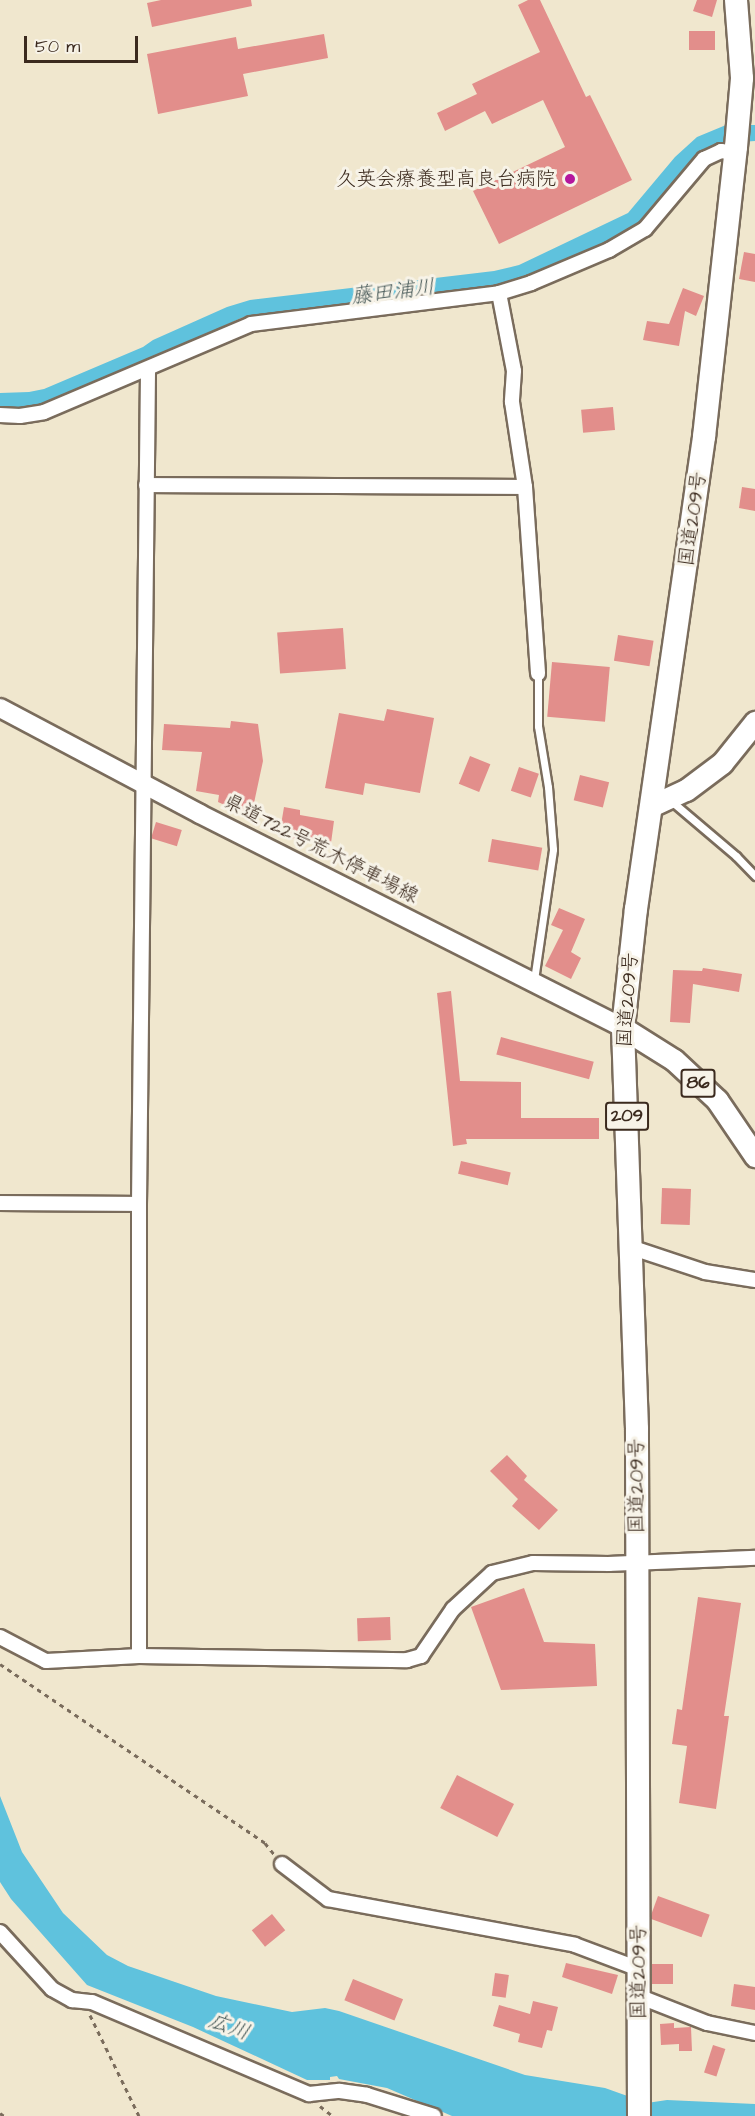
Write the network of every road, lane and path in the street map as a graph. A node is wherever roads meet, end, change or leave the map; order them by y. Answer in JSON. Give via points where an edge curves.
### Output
{"nodes":[{"id":1,"x":736,"y":0,"type":"edge"},
{"id":2,"x":736,"y":150,"type":"junction"},
{"id":3,"x":499,"y":292,"type":"junction"},
{"id":4,"x":148,"y":369,"type":"junction"},
{"id":5,"x":0,"y":415,"type":"edge"},
{"id":6,"x":146,"y":485,"type":"junction"},
{"id":7,"x":525,"y":487,"type":"junction"},
{"id":8,"x":538,"y":674,"type":"joint"},
{"id":9,"x":0,"y":708,"type":"edge"},
{"id":10,"x":755,"y":722,"type":"edge"},
{"id":11,"x":142,"y":783,"type":"junction"},
{"id":12,"x":660,"y":803,"type":"junction"},
{"id":13,"x":755,"y":876,"type":"edge"},
{"id":14,"x":534,"y":983,"type":"junction"},
{"id":15,"x":623,"y":1028,"type":"junction"},
{"id":16,"x":755,"y":1156,"type":"edge"},
{"id":17,"x":0,"y":1203,"type":"edge"},
{"id":18,"x":139,"y":1204,"type":"junction"},
{"id":19,"x":630,"y":1247,"type":"junction"},
{"id":20,"x":755,"y":1280,"type":"edge"},
{"id":21,"x":755,"y":1558,"type":"edge"},
{"id":22,"x":638,"y":1563,"type":"junction"},
{"id":23,"x":0,"y":1637,"type":"edge"},
{"id":24,"x":140,"y":1656,"type":"junction"},
{"id":25,"x":0,"y":1664,"type":"edge"},
{"id":26,"x":282,"y":1864,"type":"joint"},
{"id":27,"x":0,"y":1932,"type":"edge"},
{"id":28,"x":639,"y":1969,"type":"junction"},
{"id":29,"x":638,"y":1996,"type":"junction"},
{"id":30,"x":83,"y":2001,"type":"junction"},
{"id":31,"x":755,"y":2033,"type":"edge"},
{"id":32,"x":0,"y":2113,"type":"edge"},
{"id":33,"x":4,"y":2116,"type":"edge"},
{"id":34,"x":140,"y":2116,"type":"edge"},
{"id":35,"x":434,"y":2116,"type":"edge"},
{"id":36,"x":639,"y":2116,"type":"edge"}],
"edges":[{"from":1,"to":2,"type":"highway","name":"国道209号","number":"209","via":[[742,78]]},
{"from":2,"to":3,"type":"street","via":[[721,151],[704,159],[645,229],[609,250],[531,283]]},
{"from":2,"to":12,"type":"highway","name":"国道209号","number":"209"},
{"from":3,"to":4,"type":"street","via":[[268,320]]},
{"from":3,"to":7,"type":"street","via":[[514,371],[512,402]]},
{"from":4,"to":5,"type":"street","via":[[44,412]]},
{"from":4,"to":6,"type":"street"},
{"from":6,"to":7,"type":"street"},
{"from":6,"to":11,"type":"street"},
{"from":7,"to":8,"type":"street"},
{"from":8,"to":14,"type":"lane","via":[[538,726],[553,849]]},
{"from":9,"to":11,"type":"main road","name":"県道722号荒木停車場線"},
{"from":10,"to":12,"type":"main road","via":[[722,764]]},
{"from":11,"to":14,"type":"main road","name":"県道722号荒木停車場線"},
{"from":11,"to":18,"type":"street"},
{"from":12,"to":13,"type":"lane","via":[[736,856]]},
{"from":12,"to":15,"type":"highway","name":"国道209号","number":"209","via":[[636,909]]},
{"from":14,"to":15,"type":"main road","name":"県道722号荒木停車場線"},
{"from":15,"to":16,"type":"main road","number":"86","via":[[674,1060],[717,1100]]},
{"from":15,"to":19,"type":"highway","name":"国道209号","number":"209"},
{"from":17,"to":18,"type":"street"},
{"from":18,"to":24,"type":"street"},
{"from":19,"to":20,"type":"street","via":[[705,1272]]},
{"from":19,"to":22,"type":"highway","name":"国道209号","number":"209"},
{"from":21,"to":22,"type":"street"},
{"from":22,"to":24,"type":"street","via":[[533,1563],[492,1573],[453,1609],[421,1656],[407,1660]]},
{"from":22,"to":28,"type":"highway","name":"国道209号","number":"209"},
{"from":23,"to":24,"type":"street","via":[[46,1661]]},
{"from":25,"to":26,"type":"path","via":[[266,1843]]},
{"from":26,"to":28,"type":"street","via":[[328,1899],[574,1945]]},
{"from":27,"to":30,"type":"street","via":[[52,1989],[72,2000]]},
{"from":28,"to":29,"type":"highway","name":"国道209号","number":"209"},
{"from":29,"to":31,"type":"street","via":[[707,2023]]},
{"from":29,"to":36,"type":"highway","name":"国道209号","number":"209"},
{"from":30,"to":34,"type":"path"},
{"from":30,"to":35,"type":"street","via":[[309,2094],[340,2091],[367,2095]]},
{"from":32,"to":33,"type":"path"}]}
